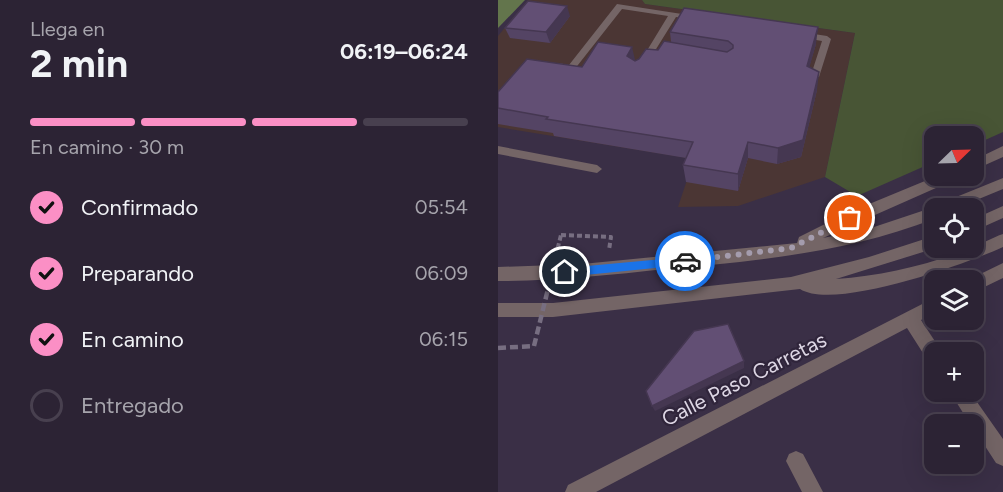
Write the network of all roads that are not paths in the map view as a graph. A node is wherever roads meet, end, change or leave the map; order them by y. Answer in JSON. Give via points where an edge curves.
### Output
{"nodes":[{"id":1,"x":673,"y":15,"type":"junction"},
{"id":2,"x":709,"y":20,"type":"edge"},
{"id":3,"x":791,"y":33,"type":"edge"},
{"id":4,"x":651,"y":51,"type":"junction"},
{"id":5,"x":662,"y":53,"type":"edge"},
{"id":6,"x":551,"y":64,"type":"edge"},
{"id":7,"x":638,"y":73,"type":"edge"},
{"id":8,"x":816,"y":75,"type":"edge"},
{"id":9,"x":498,"y":150,"type":"edge"},
{"id":10,"x":1003,"y":151,"type":"edge"},
{"id":11,"x":984,"y":160,"type":"edge"},
{"id":12,"x":597,"y":169,"type":"dead end"},
{"id":13,"x":1003,"y":183,"type":"edge"},
{"id":14,"x":925,"y":186,"type":"edge"},
{"id":15,"x":968,"y":198,"type":"edge"},
{"id":16,"x":1003,"y":212,"type":"edge"},
{"id":17,"x":924,"y":217,"type":"edge"},
{"id":18,"x":984,"y":221,"type":"edge"},
{"id":19,"x":1003,"y":240,"type":"edge"},
{"id":20,"x":924,"y":246,"type":"edge"},
{"id":21,"x":791,"y":248,"type":"junction"},
{"id":22,"x":1003,"y":270,"type":"edge"},
{"id":23,"x":498,"y":274,"type":"edge"},
{"id":24,"x":984,"y":280,"type":"edge"},
{"id":25,"x":790,"y":284,"type":"junction"},
{"id":26,"x":498,"y":310,"type":"edge"},
{"id":27,"x":924,"y":310,"type":"edge"},
{"id":28,"x":910,"y":318,"type":"junction"},
{"id":29,"x":926,"y":342,"type":"edge"},
{"id":30,"x":966,"y":402,"type":"edge"},
{"id":31,"x":1003,"y":456,"type":"edge"},
{"id":32,"x":796,"y":461,"type":"dead end"},
{"id":33,"x":575,"y":492,"type":"edge"},
{"id":34,"x":813,"y":492,"type":"edge"}],
"edges":[{"from":1,"to":2,"type":"lane"},
{"from":1,"to":4,"type":"lane"},
{"from":1,"to":6,"type":"lane","via":[[620,6],[571,68]]},
{"from":3,"to":8,"type":"lane","via":[[827,39]]},
{"from":4,"to":5,"type":"lane"},
{"from":4,"to":7,"type":"lane"},
{"from":9,"to":12,"type":"lane"},
{"from":10,"to":11,"type":"street"},
{"from":13,"to":15,"type":"street"},
{"from":14,"to":21,"type":"street"},
{"from":16,"to":18,"type":"street"},
{"from":17,"to":21,"type":"street","via":[[868,236]]},
{"from":19,"to":25,"type":"street","via":[[885,281],[838,286]]},
{"from":20,"to":25,"type":"street"},
{"from":21,"to":23,"type":"street","via":[[717,259],[546,274]]},
{"from":22,"to":24,"type":"street"},
{"from":25,"to":26,"type":"street","via":[[553,310]]},
{"from":27,"to":28,"type":"street","name":"Calle Paso Carretas"},
{"from":28,"to":29,"type":"street"},
{"from":28,"to":33,"type":"street","name":"Calle Paso Carretas"},
{"from":30,"to":31,"type":"street"},
{"from":32,"to":34,"type":"street"}]}
